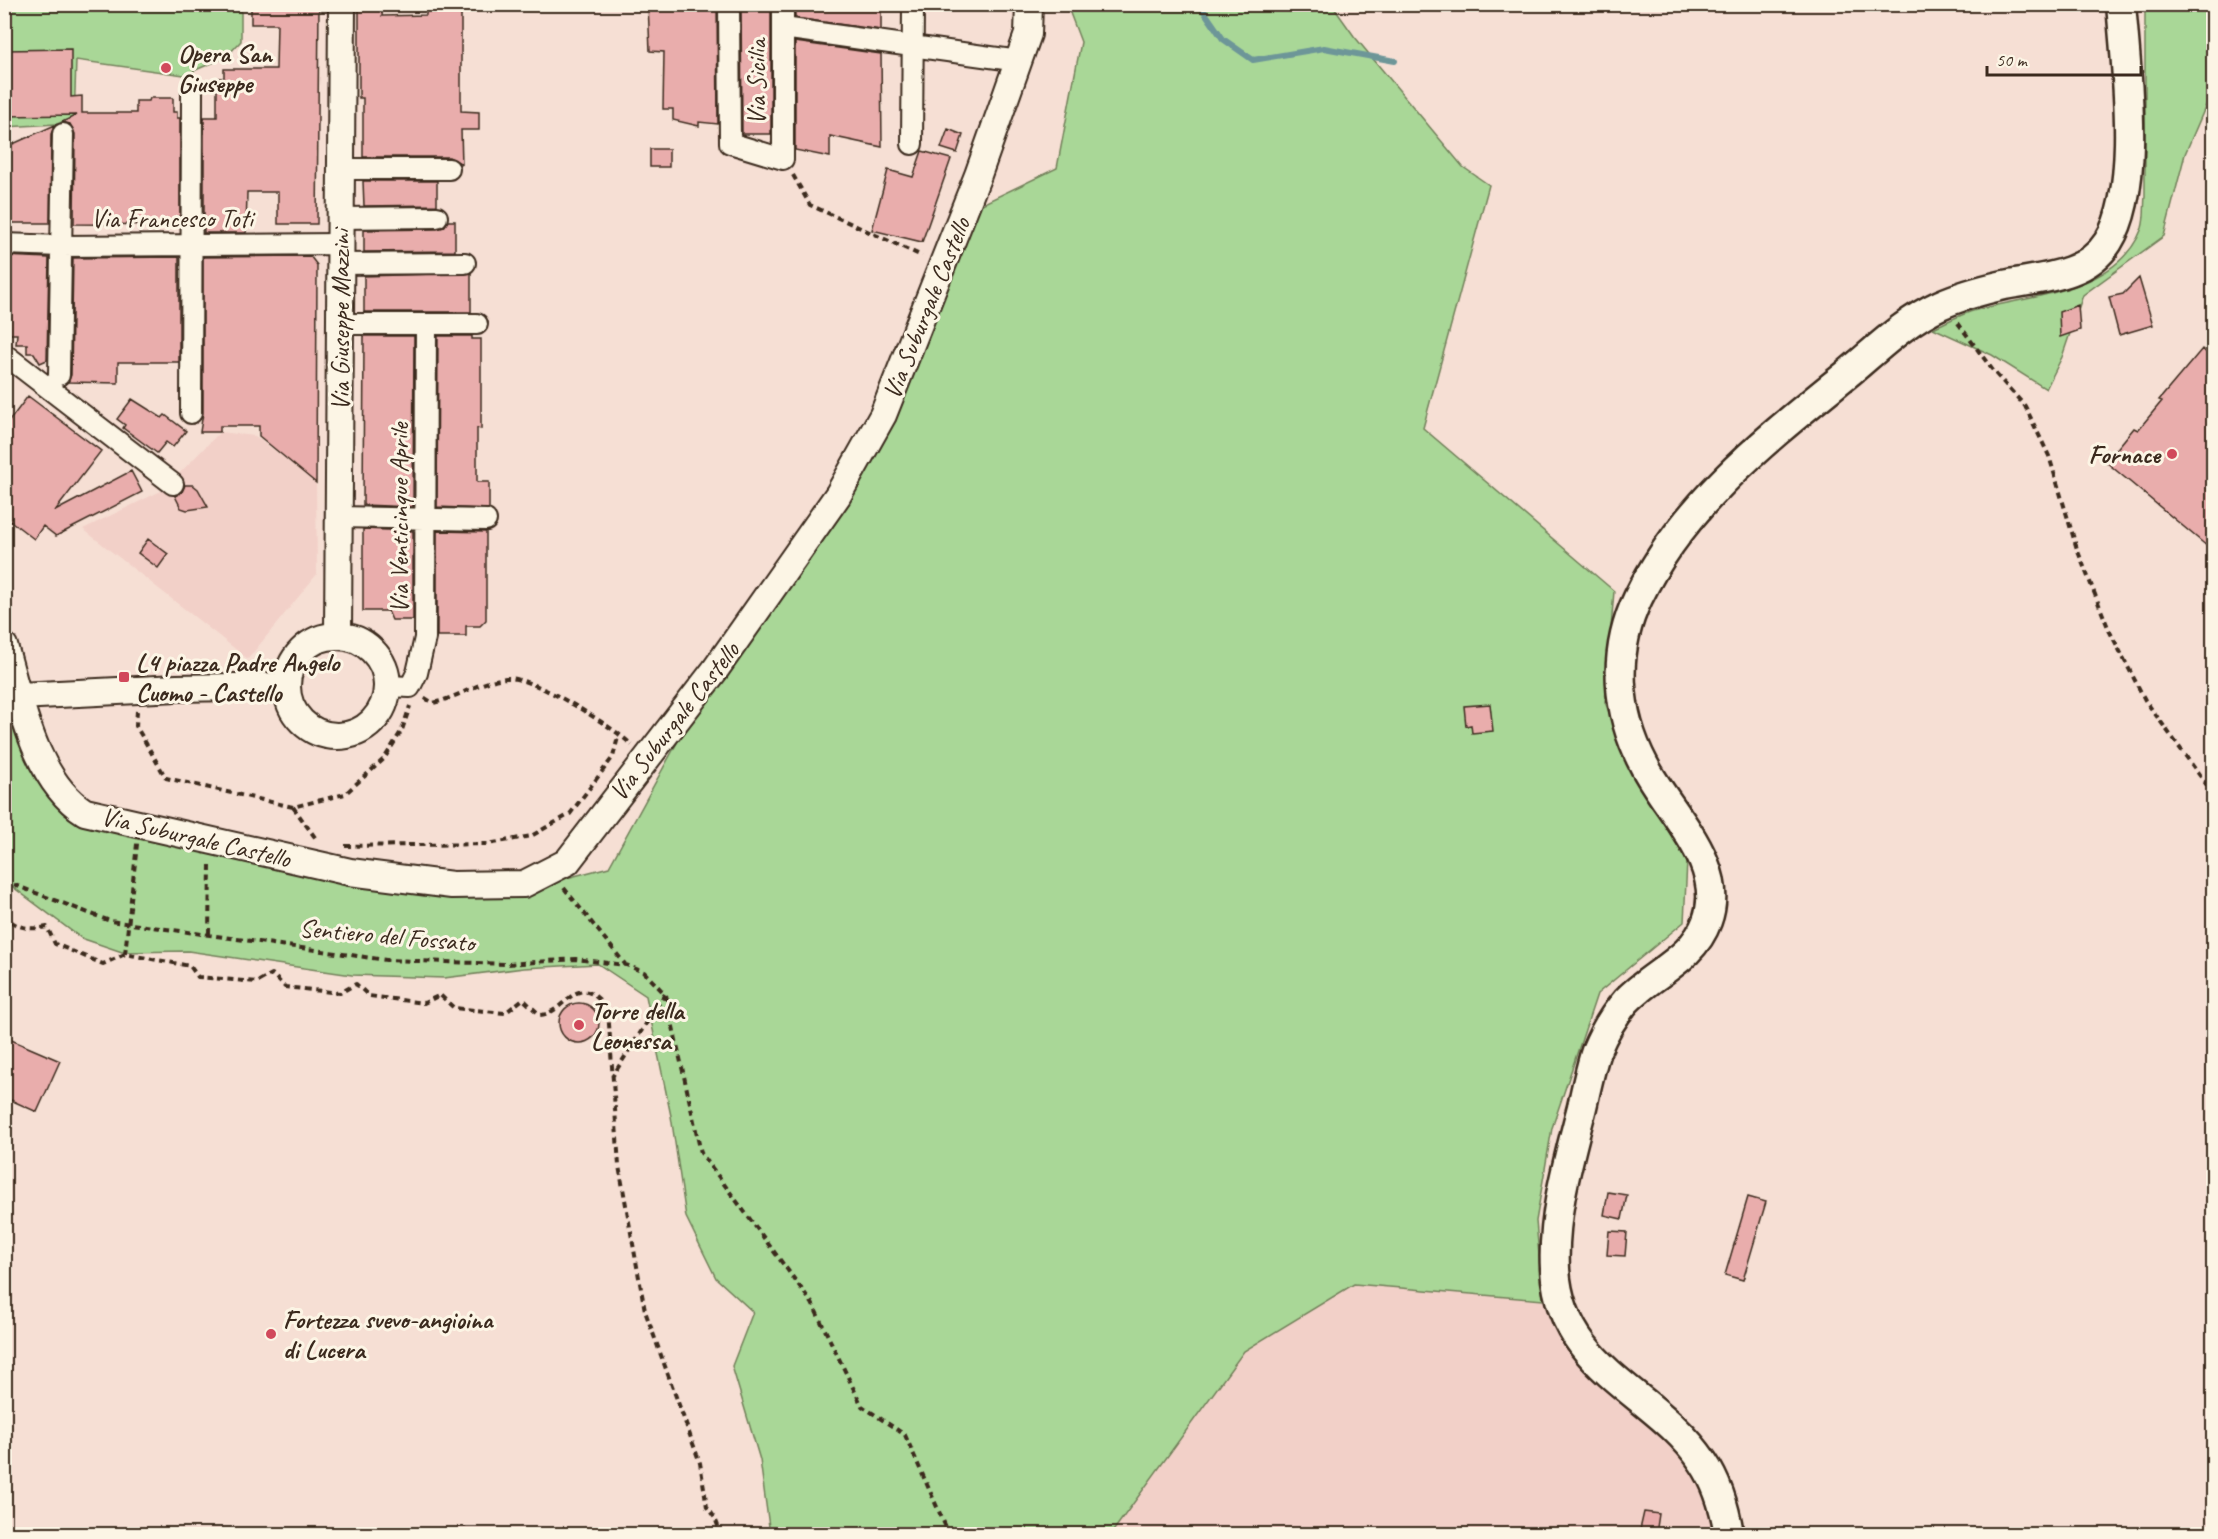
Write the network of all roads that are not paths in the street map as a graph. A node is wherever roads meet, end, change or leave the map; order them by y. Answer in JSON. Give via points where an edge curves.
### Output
{"nodes":[{"id":1,"x":342,"y":4,"type":"edge"},
{"id":2,"x":729,"y":4,"type":"edge"},
{"id":3,"x":783,"y":4,"type":"edge"},
{"id":4,"x":913,"y":4,"type":"edge"},
{"id":5,"x":1029,"y":4,"type":"edge"},
{"id":6,"x":2121,"y":4,"type":"edge"},
{"id":7,"x":783,"y":28,"type":"junction"},
{"id":8,"x":913,"y":45,"type":"junction"},
{"id":9,"x":1019,"y":61,"type":"junction"},
{"id":10,"x":192,"y":92,"type":"dead end"},
{"id":11,"x":63,"y":134,"type":"dead end"},
{"id":12,"x":912,"y":144,"type":"dead end"},
{"id":13,"x":449,"y":169,"type":"dead end"},
{"id":14,"x":341,"y":170,"type":"junction"},
{"id":15,"x":437,"y":217,"type":"dead end"},
{"id":16,"x":339,"y":218,"type":"junction"},
{"id":17,"x":4,"y":244,"type":"edge"},
{"id":18,"x":61,"y":246,"type":"junction"},
{"id":19,"x":192,"y":246,"type":"junction"},
{"id":20,"x":339,"y":254,"type":"junction"},
{"id":21,"x":465,"y":263,"type":"dead end"},
{"id":22,"x":340,"y":324,"type":"junction"},
{"id":23,"x":426,"y":324,"type":"junction"},
{"id":24,"x":477,"y":324,"type":"dead end"},
{"id":25,"x":4,"y":354,"type":"edge"},
{"id":26,"x":4,"y":372,"type":"edge"},
{"id":27,"x":59,"y":375,"type":"dead end"},
{"id":28,"x":191,"y":413,"type":"dead end"},
{"id":29,"x":105,"y":446,"type":"dead end"},
{"id":30,"x":173,"y":484,"type":"dead end"},
{"id":31,"x":340,"y":517,"type":"junction"},
{"id":32,"x":426,"y":518,"type":"junction"},
{"id":33,"x":486,"y":520,"type":"dead end"},
{"id":34,"x":338,"y":635,"type":"junction"},
{"id":35,"x":4,"y":646,"type":"edge"},
{"id":36,"x":286,"y":686,"type":"junction"},
{"id":37,"x":398,"y":686,"type":"junction"},
{"id":38,"x":19,"y":696,"type":"junction"},
{"id":39,"x":1729,"y":1534,"type":"edge"}],
"edges":[{"from":1,"to":14,"type":"street","name":"Via Giuseppe Mazzini"},
{"from":2,"to":7,"type":"street","name":"Via Sicilia","via":[[730,143],[783,159]]},
{"from":3,"to":7,"type":"street","name":"Via Sicilia"},
{"from":4,"to":8,"type":"street"},
{"from":5,"to":9,"type":"street","name":"Via Suburgale Castello","via":[[1028,34]]},
{"from":6,"to":39,"type":"main road","via":[[2128,164],[2122,210],[2108,242],[2090,261],[2069,272],[1972,293],[1944,303],[1909,323],[1716,487],[1656,566],[1636,603],[1624,637],[1620,681],[1629,729],[1647,772],[1695,846],[1707,875],[1711,902],[1706,925],[1692,947],[1626,1002],[1596,1050],[1562,1196],[1556,1281],[1568,1320],[1592,1356],[1615,1381],[1672,1428],[1703,1462],[1725,1508]]},
{"from":7,"to":8,"type":"street"},
{"from":8,"to":9,"type":"street"},
{"from":8,"to":12,"type":"street"},
{"from":9,"to":38,"type":"street","name":"Via Suburgale Castello","via":[[883,415],[838,495],[715,670],[567,862],[524,884],[452,885],[350,872],[85,812],[57,788],[39,755]]},
{"from":10,"to":19,"type":"street"},
{"from":11,"to":18,"type":"street"},
{"from":13,"to":14,"type":"street"},
{"from":14,"to":16,"type":"street","name":"Via Giuseppe Mazzini"},
{"from":15,"to":16,"type":"street"},
{"from":16,"to":20,"type":"street","name":"Via Giuseppe Mazzini"},
{"from":17,"to":18,"type":"street","name":"Via Francesco Toti"},
{"from":18,"to":19,"type":"street","name":"Via Francesco Toti"},
{"from":18,"to":27,"type":"street"},
{"from":19,"to":20,"type":"street","name":"Via Francesco Toti"},
{"from":19,"to":28,"type":"street"},
{"from":20,"to":21,"type":"street","name":"Via Francesco Toti"},
{"from":20,"to":22,"type":"street","name":"Via Giuseppe Mazzini"},
{"from":22,"to":23,"type":"street"},
{"from":22,"to":31,"type":"street","name":"Via Giuseppe Mazzini"},
{"from":23,"to":24,"type":"street"},
{"from":23,"to":32,"type":"street","name":"Via Venticinque Aprile"},
{"from":25,"to":30,"type":"street"},
{"from":26,"to":29,"type":"street"},
{"from":31,"to":32,"type":"street"},
{"from":31,"to":34,"type":"street","name":"Via Giuseppe Mazzini"},
{"from":32,"to":33,"type":"street"},
{"from":32,"to":37,"type":"street","name":"Via Venticinque Aprile","via":[[425,638],[417,673]]},
{"from":34,"to":36,"type":"street","via":[[322,637],[296,656]]},
{"from":34,"to":37,"type":"street","via":[[357,640],[373,651]]},
{"from":35,"to":38,"type":"street","name":"Via Suburgale Castello"},
{"from":36,"to":37,"type":"street","via":[[289,702],[302,722],[322,734],[337,737],[367,727]]},
{"from":36,"to":38,"type":"street"}]}
